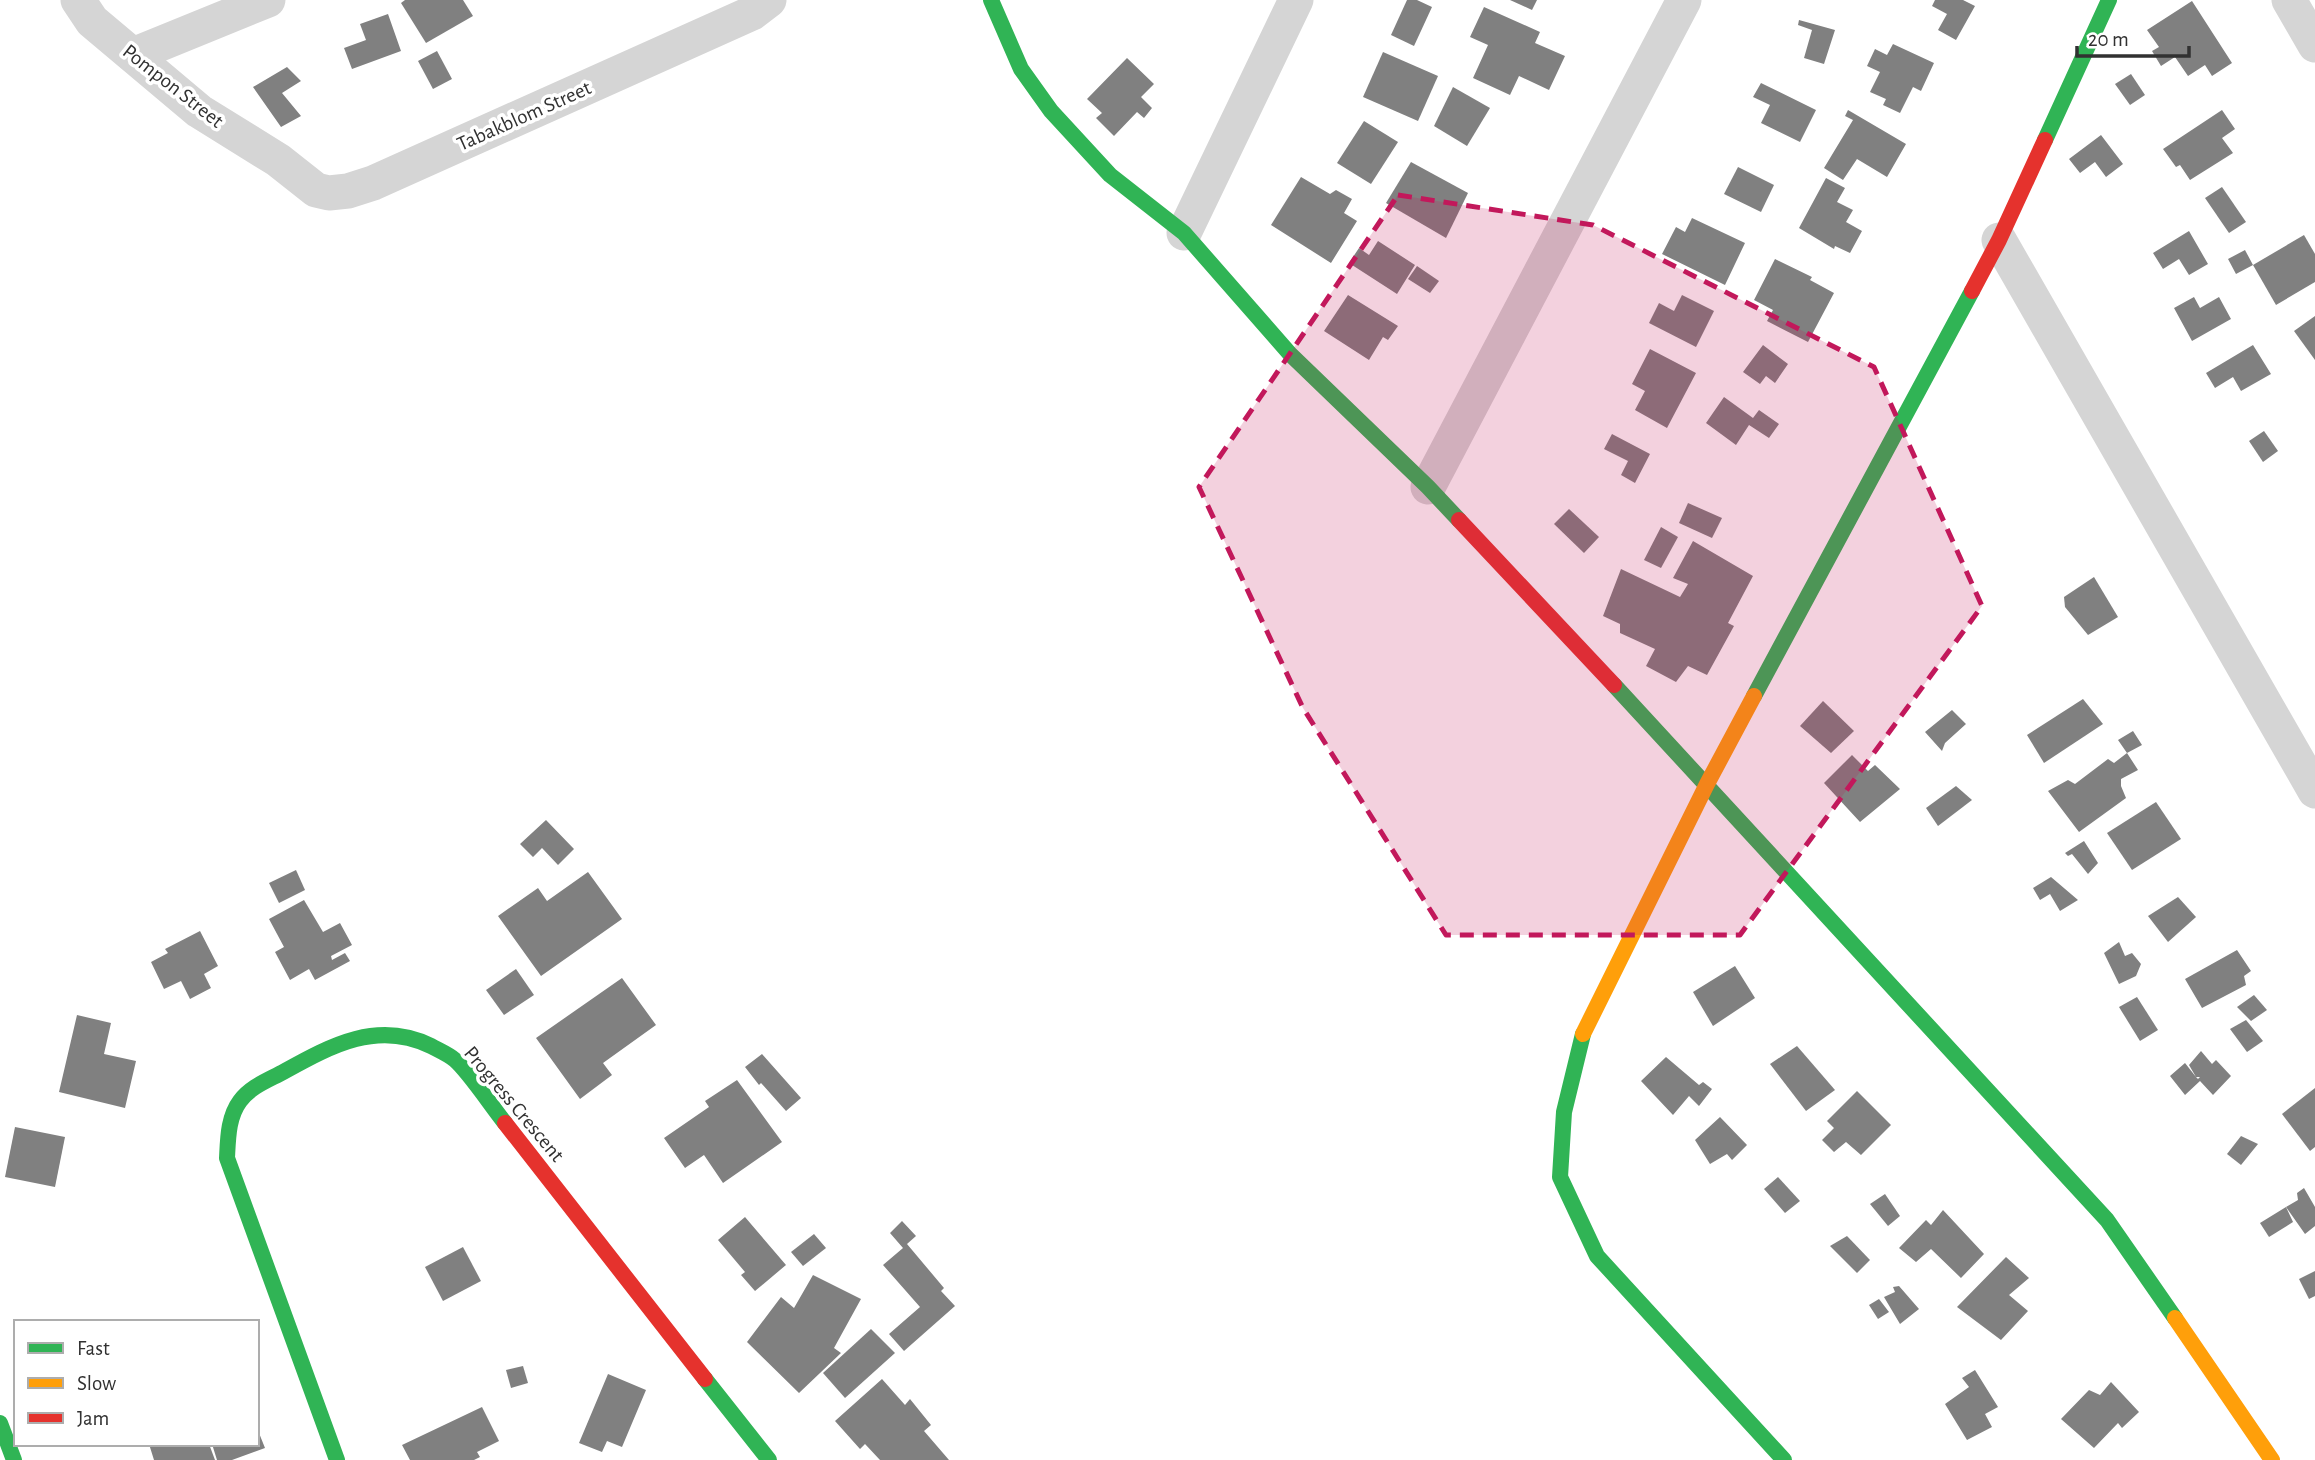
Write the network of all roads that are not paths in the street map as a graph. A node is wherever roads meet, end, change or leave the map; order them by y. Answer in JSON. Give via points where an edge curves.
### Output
{"nodes":[{"id":1,"x":78,"y":0,"type":"edge"},
{"id":2,"x":268,"y":0,"type":"edge"},
{"id":3,"x":769,"y":0,"type":"edge"},
{"id":4,"x":991,"y":0,"type":"edge"},
{"id":5,"x":1296,"y":0,"type":"edge"},
{"id":6,"x":1684,"y":0,"type":"edge"},
{"id":7,"x":2109,"y":0,"type":"edge"},
{"id":8,"x":2289,"y":0,"type":"edge"},
{"id":9,"x":2315,"y":45,"type":"edge"},
{"id":10,"x":133,"y":55,"type":"junction"},
{"id":11,"x":278,"y":160,"type":"joint"},
{"id":12,"x":1184,"y":233,"type":"junction"},
{"id":13,"x":1999,"y":240,"type":"junction"},
{"id":14,"x":1428,"y":487,"type":"junction"},
{"id":15,"x":1707,"y":784,"type":"junction"},
{"id":16,"x":2315,"y":791,"type":"edge"},
{"id":17,"x":0,"y":1423,"type":"edge"},
{"id":18,"x":14,"y":1460,"type":"edge"},
{"id":19,"x":337,"y":1460,"type":"edge"},
{"id":20,"x":769,"y":1460,"type":"edge"},
{"id":21,"x":1784,"y":1460,"type":"edge"},
{"id":22,"x":2272,"y":1460,"type":"edge"}],
"edges":[{"from":1,"to":10,"type":"street","name":"Pompon Street","via":[[92,20]]},
{"from":2,"to":10,"type":"street"},
{"from":3,"to":11,"type":"street","name":"Tabakblom Street","via":[[752,13],[373,183],[328,193],[316,190]]},
{"from":4,"to":12,"type":"street","via":[[1021,69],[1051,111],[1110,175]]},
{"from":5,"to":12,"type":"street"},
{"from":6,"to":14,"type":"street"},
{"from":7,"to":13,"type":"street"},
{"from":8,"to":9,"type":"street"},
{"from":10,"to":11,"type":"street","name":"Pompon Street","via":[[199,111]]},
{"from":12,"to":14,"type":"street","via":[[1290,354]]},
{"from":13,"to":15,"type":"street"},
{"from":13,"to":16,"type":"street"},
{"from":14,"to":15,"type":"street"},
{"from":15,"to":21,"type":"street","via":[[1583,1034],[1564,1112],[1560,1177],[1597,1256]]},
{"from":15,"to":22,"type":"street","via":[[2107,1220]]},
{"from":17,"to":18,"type":"street"},
{"from":19,"to":20,"type":"street","name":"Progress Crescent","via":[[227,1158],[229,1128],[236,1108],[251,1090],[333,1044],[380,1034],[430,1044],[456,1060]]}]}
